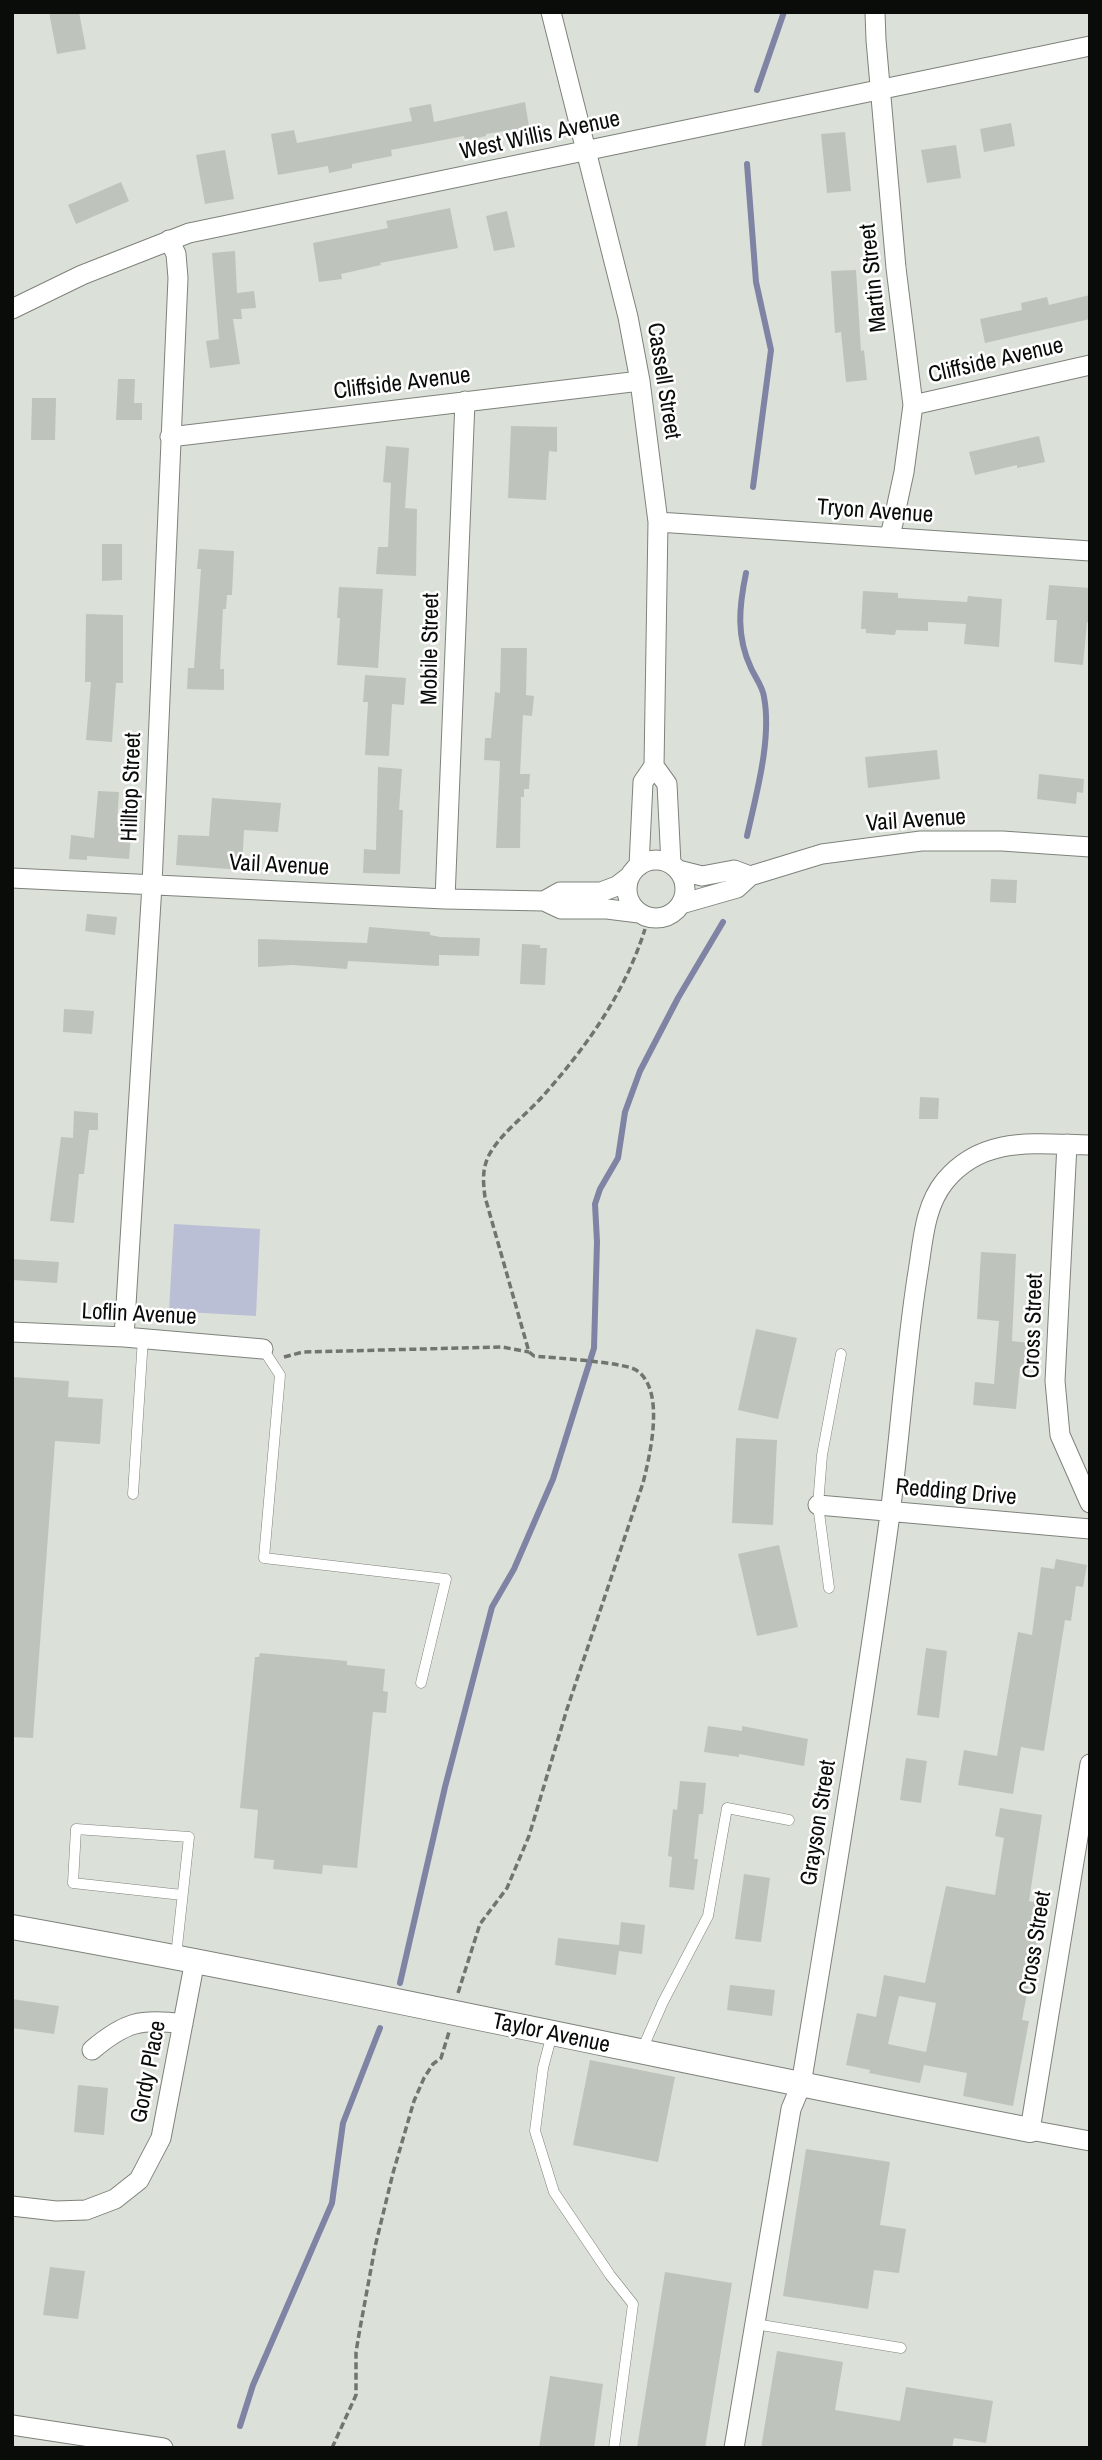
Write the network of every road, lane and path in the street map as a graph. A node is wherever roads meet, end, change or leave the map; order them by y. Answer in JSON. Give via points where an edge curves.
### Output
{"nodes":[{"id":1,"x":551,"y":12,"type":"edge"},
{"id":2,"x":875,"y":12,"type":"edge"},
{"id":3,"x":1090,"y":46,"type":"edge"},
{"id":4,"x":881,"y":90,"type":"junction"},
{"id":5,"x":588,"y":151,"type":"junction"},
{"id":6,"x":169,"y":240,"type":"junction"},
{"id":7,"x":12,"y":309,"type":"edge"},
{"id":8,"x":1090,"y":365,"type":"edge"},
{"id":9,"x":640,"y":381,"type":"junction"},
{"id":10,"x":465,"y":401,"type":"junction"},
{"id":11,"x":913,"y":405,"type":"junction"},
{"id":12,"x":170,"y":438,"type":"junction"},
{"id":13,"x":658,"y":522,"type":"junction"},
{"id":14,"x":890,"y":537,"type":"junction"},
{"id":15,"x":1090,"y":551,"type":"edge"},
{"id":16,"x":654,"y":766,"type":"junction"},
{"id":17,"x":1090,"y":847,"type":"edge"},
{"id":18,"x":675,"y":867,"type":"junction"},
{"id":19,"x":634,"y":871,"type":"junction"},
{"id":20,"x":750,"y":876,"type":"junction"},
{"id":21,"x":12,"y":878,"type":"edge"},
{"id":22,"x":152,"y":885,"type":"junction"},
{"id":23,"x":445,"y":899,"type":"junction"},
{"id":24,"x":544,"y":901,"type":"junction"},
{"id":25,"x":681,"y":904,"type":"junction"},
{"id":26,"x":644,"y":915,"type":"junction"},
{"id":27,"x":1067,"y":1144,"type":"junction"},
{"id":28,"x":1090,"y":1145,"type":"edge"},
{"id":29,"x":12,"y":1332,"type":"edge"},
{"id":30,"x":134,"y":1337,"type":"junction"},
{"id":31,"x":529,"y":1352,"type":"junction"},
{"id":32,"x":841,"y":1354,"type":"dead end"},
{"id":33,"x":267,"y":1355,"type":"junction"},
{"id":34,"x":133,"y":1494,"type":"dead end"},
{"id":35,"x":1090,"y":1503,"type":"edge"},
{"id":36,"x":818,"y":1505,"type":"junction"},
{"id":37,"x":890,"y":1512,"type":"junction"},
{"id":38,"x":1090,"y":1529,"type":"edge"},
{"id":39,"x":829,"y":1588,"type":"dead end"},
{"id":40,"x":421,"y":1683,"type":"dead end"},
{"id":41,"x":1090,"y":1764,"type":"edge"},
{"id":42,"x":789,"y":1820,"type":"dead end"},
{"id":43,"x":183,"y":1895,"type":"junction"},
{"id":44,"x":12,"y":1927,"type":"edge"},
{"id":45,"x":185,"y":1958,"type":"junction"},
{"id":46,"x":453,"y":2013,"type":"junction"},
{"id":47,"x":183,"y":2024,"type":"junction"},
{"id":48,"x":552,"y":2034,"type":"junction"},
{"id":49,"x":92,"y":2050,"type":"dead end"},
{"id":50,"x":640,"y":2052,"type":"junction"},
{"id":51,"x":801,"y":2085,"type":"junction"},
{"id":52,"x":1030,"y":2130,"type":"junction"},
{"id":53,"x":1090,"y":2141,"type":"edge"},
{"id":54,"x":12,"y":2206,"type":"edge"},
{"id":55,"x":755,"y":2324,"type":"junction"},
{"id":56,"x":901,"y":2348,"type":"dead end"},
{"id":57,"x":12,"y":2426,"type":"edge"},
{"id":58,"x":163,"y":2448,"type":"edge"},
{"id":59,"x":332,"y":2448,"type":"edge"},
{"id":60,"x":614,"y":2448,"type":"edge"},
{"id":61,"x":734,"y":2448,"type":"edge"}],
"edges":[{"from":1,"to":5,"type":"street","name":"Cassell Street"},
{"from":2,"to":4,"type":"street","name":"Martin Street"},
{"from":3,"to":4,"type":"street","name":"West Willis Avenue"},
{"from":4,"to":5,"type":"street","name":"West Willis Avenue"},
{"from":4,"to":11,"type":"street","name":"Martin Street"},
{"from":5,"to":6,"type":"street","name":"West Willis Avenue"},
{"from":5,"to":9,"type":"street","name":"Cassell Street"},
{"from":6,"to":7,"type":"street","name":"West Willis Avenue"},
{"from":6,"to":12,"type":"street","name":"Hilltop Street","via":[[176,254],[177,278]]},
{"from":8,"to":11,"type":"street","name":"Cliffside Avenue"},
{"from":9,"to":10,"type":"street","name":"Cliffside Avenue"},
{"from":9,"to":13,"type":"street","name":"Cassell Street"},
{"from":10,"to":12,"type":"street","name":"Cliffside Avenue"},
{"from":10,"to":23,"type":"street","name":"Mobile Street"},
{"from":11,"to":14,"type":"street","name":"Martin Street"},
{"from":12,"to":22,"type":"street","name":"Hilltop Street"},
{"from":13,"to":14,"type":"street","name":"Tryon Avenue"},
{"from":13,"to":16,"type":"street","name":"Cassell Street"},
{"from":14,"to":15,"type":"street","name":"Tryon Avenue"},
{"from":16,"to":18,"type":"street","name":"Cassell Street","via":[[667,784]]},
{"from":16,"to":19,"type":"street","name":"Cassell Street","via":[[643,782]]},
{"from":17,"to":20,"type":"street","name":"Vail Avenue","via":[[921,841],[822,854]]},
{"from":18,"to":19,"type":"street","via":[[654,860]]},
{"from":18,"to":20,"type":"street","name":"Vail Avenue","via":[[702,876],[734,870]]},
{"from":18,"to":25,"type":"street","via":[[685,887]]},
{"from":19,"to":24,"type":"street","name":"Vail Avenue","via":[[617,886],[601,892],[560,892]]},
{"from":19,"to":26,"type":"street","via":[[628,896]]},
{"from":20,"to":25,"type":"street","name":"Vail Avenue","via":[[737,888]]},
{"from":21,"to":22,"type":"street","name":"Vail Avenue"},
{"from":22,"to":23,"type":"street","name":"Vail Avenue"},
{"from":22,"to":30,"type":"street","name":"Hilltop Street"},
{"from":23,"to":24,"type":"street","name":"Vail Avenue"},
{"from":24,"to":26,"type":"street","name":"Vail Avenue","via":[[561,909]]},
{"from":25,"to":26,"type":"street","via":[[667,916]]},
{"from":26,"to":31,"type":"path","via":[[638,951],[603,1020],[570,1065],[495,1146],[485,1166],[485,1197]]},
{"from":27,"to":28,"type":"street"},
{"from":27,"to":35,"type":"street","name":"Cross Street","via":[[1055,1381],[1060,1435]]},
{"from":27,"to":37,"type":"street","name":"Grayson Street","via":[[990,1148],[964,1161],[929,1207],[907,1343]]},
{"from":29,"to":30,"type":"street","name":"Loflin Avenue"},
{"from":30,"to":33,"type":"street","name":"Loflin Avenue"},
{"from":30,"to":34,"type":"lane"},
{"from":31,"to":33,"type":"path","via":[[502,1346]]},
{"from":31,"to":46,"type":"path","via":[[638,1371],[651,1394],[652,1445],[529,1836],[507,1888],[480,1924]]},
{"from":32,"to":36,"type":"lane","via":[[822,1455]]},
{"from":33,"to":40,"type":"lane","via":[[280,1375],[264,1558],[446,1579]]},
{"from":36,"to":37,"type":"street","name":"Redding Drive"},
{"from":36,"to":39,"type":"lane"},
{"from":37,"to":38,"type":"street","name":"Redding Drive"},
{"from":37,"to":51,"type":"street","name":"Grayson Street"},
{"from":41,"to":52,"type":"street","name":"Cross Street"},
{"from":42,"to":50,"type":"lane","via":[[727,1808],[708,1916]]},
{"from":43,"to":43,"type":"lane","via":[[189,1837],[76,1829],[73,1883]]},
{"from":43,"to":45,"type":"lane"},
{"from":44,"to":45,"type":"street","name":"Taylor Avenue"},
{"from":45,"to":46,"type":"street","name":"Taylor Avenue"},
{"from":45,"to":47,"type":"street","name":"Gordy Place"},
{"from":46,"to":48,"type":"street","name":"Taylor Avenue"},
{"from":46,"to":59,"type":"path","via":[[442,2058],[433,2064],[414,2101],[393,2174],[359,2334],[356,2395]]},
{"from":47,"to":49,"type":"street","via":[[131,2023]]},
{"from":47,"to":54,"type":"street","name":"Gordy Place","via":[[161,2138],[139,2180],[115,2199],[86,2210]]},
{"from":48,"to":50,"type":"street","name":"Taylor Avenue"},
{"from":48,"to":60,"type":"lane","via":[[535,2131],[554,2192],[633,2304]]},
{"from":50,"to":51,"type":"street","name":"Taylor Avenue"},
{"from":51,"to":52,"type":"street","name":"Taylor Avenue"},
{"from":51,"to":55,"type":"street","name":"Grayson Street","via":[[791,2109]]},
{"from":52,"to":53,"type":"street","name":"Taylor Avenue"},
{"from":55,"to":56,"type":"lane"},
{"from":55,"to":61,"type":"street","name":"Grayson Street"},
{"from":57,"to":58,"type":"street"}]}
